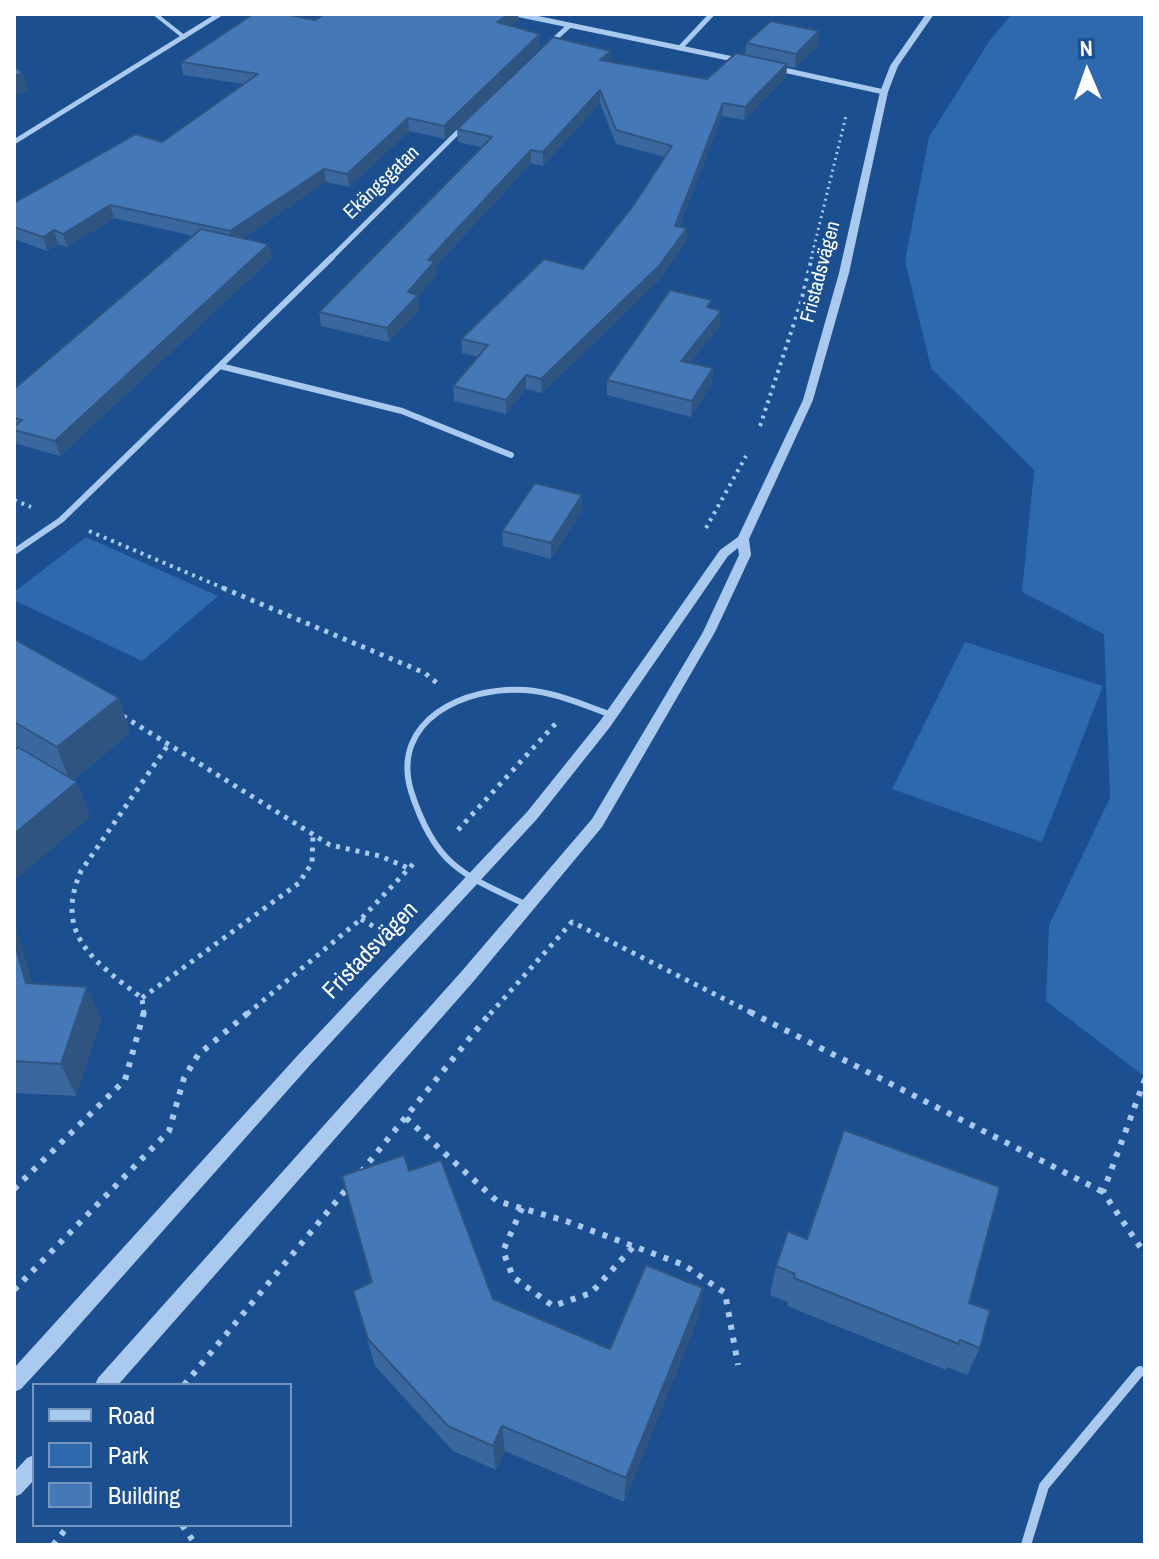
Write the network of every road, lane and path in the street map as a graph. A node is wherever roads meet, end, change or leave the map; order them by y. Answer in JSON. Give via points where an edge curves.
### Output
{"nodes":[{"id":1,"x":155,"y":14,"type":"edge"},
{"id":2,"x":220,"y":14,"type":"edge"},
{"id":3,"x":516,"y":14,"type":"edge"},
{"id":4,"x":712,"y":14,"type":"edge"},
{"id":5,"x":930,"y":14,"type":"edge"},
{"id":6,"x":569,"y":26,"type":"junction"},
{"id":7,"x":184,"y":37,"type":"junction"},
{"id":8,"x":680,"y":48,"type":"junction"},
{"id":9,"x":540,"y":53,"type":"edge"},
{"id":10,"x":752,"y":63,"type":"edge"},
{"id":11,"x":767,"y":67,"type":"edge"},
{"id":12,"x":854,"y":85,"type":"junction"},
{"id":13,"x":884,"y":92,"type":"junction"},
{"id":14,"x":466,"y":123,"type":"edge"},
{"id":15,"x":14,"y":142,"type":"edge"},
{"id":16,"x":220,"y":366,"type":"junction"},
{"id":17,"x":755,"y":439,"type":"dead end"},
{"id":18,"x":749,"y":451,"type":"dead end"},
{"id":19,"x":511,"y":455,"type":"dead end"},
{"id":20,"x":14,"y":500,"type":"edge"},
{"id":21,"x":61,"y":520,"type":"junction"},
{"id":22,"x":743,"y":539,"type":"junction"},
{"id":23,"x":698,"y":541,"type":"dead end"},
{"id":24,"x":14,"y":552,"type":"edge"},
{"id":25,"x":457,"y":700,"type":"junction"},
{"id":26,"x":573,"y":702,"type":"junction"},
{"id":27,"x":117,"y":713,"type":"dead end"},
{"id":28,"x":612,"y":715,"type":"junction"},
{"id":29,"x":168,"y":745,"type":"junction"},
{"id":30,"x":313,"y":834,"type":"junction"},
{"id":31,"x":439,"y":845,"type":"junction"},
{"id":32,"x":408,"y":868,"type":"junction"},
{"id":33,"x":477,"y":879,"type":"junction"},
{"id":34,"x":527,"y":905,"type":"junction"},
{"id":35,"x":142,"y":998,"type":"junction"},
{"id":36,"x":1145,"y":1079,"type":"edge"},
{"id":37,"x":406,"y":1118,"type":"junction"},
{"id":38,"x":14,"y":1189,"type":"edge"},
{"id":39,"x":1103,"y":1192,"type":"junction"},
{"id":40,"x":522,"y":1208,"type":"junction"},
{"id":41,"x":634,"y":1246,"type":"junction"},
{"id":42,"x":1145,"y":1254,"type":"edge"},
{"id":43,"x":14,"y":1290,"type":"edge"},
{"id":44,"x":738,"y":1365,"type":"dead end"},
{"id":45,"x":1140,"y":1371,"type":"dead end"},
{"id":46,"x":14,"y":1382,"type":"edge"},
{"id":47,"x":107,"y":1383,"type":"edge"},
{"id":48,"x":186,"y":1383,"type":"edge"},
{"id":49,"x":32,"y":1467,"type":"edge"},
{"id":50,"x":14,"y":1487,"type":"edge"},
{"id":51,"x":67,"y":1527,"type":"edge"},
{"id":52,"x":183,"y":1527,"type":"edge"},
{"id":53,"x":53,"y":1545,"type":"edge"},
{"id":54,"x":196,"y":1545,"type":"edge"},
{"id":55,"x":1026,"y":1545,"type":"edge"}],
"edges":[{"from":1,"to":7,"type":"lane"},
{"from":2,"to":7,"type":"street"},
{"from":3,"to":6,"type":"street"},
{"from":4,"to":8,"type":"street"},
{"from":5,"to":13,"type":"street","name":"Fristadsvägen","via":[[894,66]]},
{"from":6,"to":8,"type":"street"},
{"from":6,"to":9,"type":"street"},
{"from":7,"to":15,"type":"street"},
{"from":8,"to":10,"type":"street"},
{"from":11,"to":12,"type":"street"},
{"from":12,"to":13,"type":"street"},
{"from":12,"to":17,"type":"path","via":[[801,302]]},
{"from":13,"to":22,"type":"street","name":"Fristadsvägen","via":[[860,210],[812,386]]},
{"from":14,"to":16,"type":"street","name":"Ekängsgatan"},
{"from":16,"to":19,"type":"street","via":[[402,411]]},
{"from":16,"to":21,"type":"street","name":"Ekängsgatan"},
{"from":18,"to":23,"type":"path"},
{"from":20,"to":21,"type":"path"},
{"from":21,"to":24,"type":"street","name":"Ekängsgatan"},
{"from":21,"to":25,"type":"path","via":[[425,673]]},
{"from":22,"to":28,"type":"street","name":"Fristadsvägen","via":[[724,553]]},
{"from":22,"to":34,"type":"street","name":"Fristadsvägen","via":[[745,555],[677,690],[597,823]]},
{"from":25,"to":26,"type":"lane","via":[[524,690]]},
{"from":25,"to":31,"type":"lane","via":[[422,724],[406,761],[408,781]]},
{"from":26,"to":28,"type":"lane"},
{"from":26,"to":31,"type":"path"},
{"from":27,"to":29,"type":"path"},
{"from":28,"to":33,"type":"street","name":"Fristadsvägen"},
{"from":29,"to":30,"type":"path"},
{"from":29,"to":35,"type":"path","via":[[135,784],[69,900],[84,950]]},
{"from":30,"to":32,"type":"path","via":[[341,849],[393,857]]},
{"from":30,"to":35,"type":"path","via":[[312,863],[299,883]]},
{"from":31,"to":32,"type":"path"},
{"from":31,"to":33,"type":"lane","via":[[444,857]]},
{"from":32,"to":43,"type":"path","via":[[361,919],[198,1055],[184,1078],[169,1131]]},
{"from":33,"to":34,"type":"lane"},
{"from":33,"to":46,"type":"street","name":"Fristadsvägen","via":[[305,1058],[101,1292]]},
{"from":34,"to":47,"type":"street","name":"Fristadsvägen"},
{"from":35,"to":38,"type":"path","via":[[144,1015],[125,1080]]},
{"from":36,"to":39,"type":"path"},
{"from":37,"to":39,"type":"path","via":[[572,922]]},
{"from":37,"to":40,"type":"path","via":[[497,1201]]},
{"from":37,"to":48,"type":"path"},
{"from":39,"to":42,"type":"path"},
{"from":40,"to":41,"type":"path"},
{"from":40,"to":41,"type":"path","via":[[503,1251],[513,1277],[553,1306],[577,1303],[599,1289]]},
{"from":41,"to":44,"type":"path","via":[[684,1265],[725,1293]]},
{"from":45,"to":55,"type":"street","via":[[1044,1486]]},
{"from":49,"to":50,"type":"street"},
{"from":51,"to":53,"type":"path"},
{"from":52,"to":54,"type":"path"}]}
